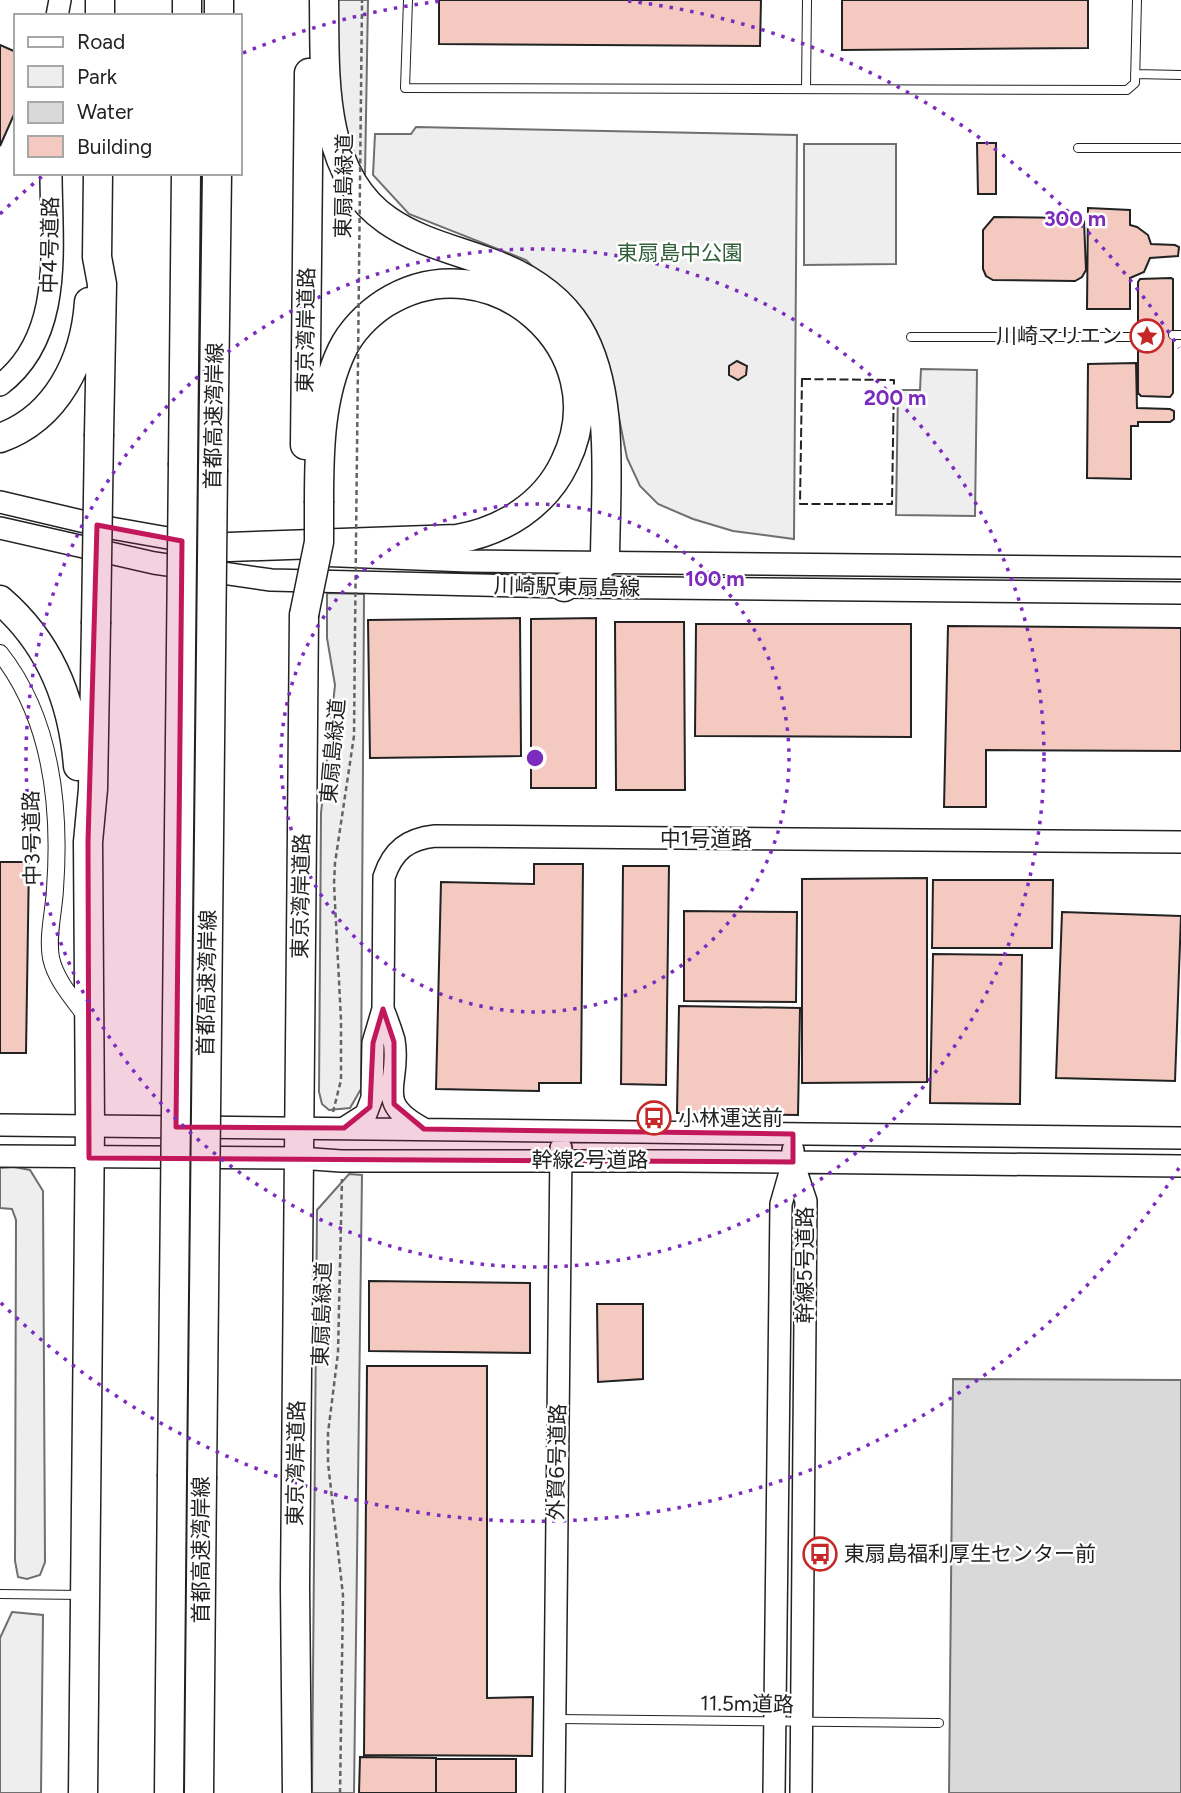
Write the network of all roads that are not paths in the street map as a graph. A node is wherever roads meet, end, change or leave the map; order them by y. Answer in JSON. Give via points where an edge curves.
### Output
{"nodes":[{"id":1,"x":310,"y":0,"type":"edge"},
{"id":2,"x":324,"y":0,"type":"edge"},
{"id":3,"x":408,"y":0,"type":"edge"},
{"id":4,"x":807,"y":0,"type":"edge"},
{"id":5,"x":1137,"y":0,"type":"edge"},
{"id":6,"x":1135,"y":74,"type":"junction"},
{"id":7,"x":1181,"y":75,"type":"edge"},
{"id":8,"x":806,"y":89,"type":"junction"},
{"id":9,"x":1078,"y":148,"type":"dead end"},
{"id":10,"x":1181,"y":149,"type":"edge"},
{"id":11,"x":51,"y":175,"type":"edge"},
{"id":12,"x":98,"y":175,"type":"edge"},
{"id":13,"x":186,"y":175,"type":"edge"},
{"id":14,"x":217,"y":175,"type":"edge"},
{"id":15,"x":97,"y":257,"type":"junction"},
{"id":16,"x":1138,"y":337,"type":"dead end"},
{"id":17,"x":911,"y":338,"type":"dead end"},
{"id":18,"x":0,"y":385,"type":"edge"},
{"id":19,"x":0,"y":438,"type":"edge"},
{"id":20,"x":0,"y":502,"type":"edge"},
{"id":21,"x":311,"y":503,"type":"junction"},
{"id":22,"x":0,"y":528,"type":"edge"},
{"id":23,"x":229,"y":547,"type":"junction"},
{"id":24,"x":605,"y":562,"type":"junction"},
{"id":25,"x":1181,"y":568,"type":"edge"},
{"id":26,"x":564,"y":587,"type":"junction"},
{"id":27,"x":1181,"y":593,"type":"edge"},
{"id":28,"x":0,"y":600,"type":"edge"},
{"id":29,"x":0,"y":653,"type":"edge"},
{"id":30,"x":88,"y":842,"type":"junction"},
{"id":31,"x":1181,"y":842,"type":"edge"},
{"id":32,"x":383,"y":1009,"type":"junction"},
{"id":33,"x":90,"y":1023,"type":"junction"},
{"id":34,"x":0,"y":1125,"type":"edge"},
{"id":35,"x":90,"y":1126,"type":"junction"},
{"id":36,"x":299,"y":1128,"type":"junction"},
{"id":37,"x":337,"y":1128,"type":"junction"},
{"id":38,"x":424,"y":1129,"type":"junction"},
{"id":39,"x":561,"y":1132,"type":"junction"},
{"id":40,"x":793,"y":1134,"type":"junction"},
{"id":41,"x":1181,"y":1138,"type":"edge"},
{"id":42,"x":0,"y":1156,"type":"edge"},
{"id":43,"x":89,"y":1158,"type":"junction"},
{"id":44,"x":299,"y":1158,"type":"junction"},
{"id":45,"x":561,"y":1160,"type":"junction"},
{"id":46,"x":793,"y":1162,"type":"junction"},
{"id":47,"x":1181,"y":1166,"type":"edge"},
{"id":48,"x":0,"y":1594,"type":"edge"},
{"id":49,"x":85,"y":1595,"type":"junction"},
{"id":50,"x":555,"y":1719,"type":"junction"},
{"id":51,"x":775,"y":1721,"type":"junction"},
{"id":52,"x":802,"y":1722,"type":"junction"},
{"id":53,"x":939,"y":1723,"type":"dead end"},
{"id":54,"x":83,"y":1793,"type":"edge"},
{"id":55,"x":169,"y":1793,"type":"edge"},
{"id":56,"x":199,"y":1793,"type":"edge"},
{"id":57,"x":297,"y":1793,"type":"edge"},
{"id":58,"x":554,"y":1793,"type":"edge"},
{"id":59,"x":774,"y":1793,"type":"edge"},
{"id":60,"x":801,"y":1793,"type":"edge"}],
"edges":[{"from":1,"to":21,"type":"highway","name":"東京湾岸道路"},
{"from":2,"to":24,"type":"highway","via":[[329,116],[344,167],[358,192],[372,208],[409,233],[523,278],[563,307],[578,328],[597,374],[606,439]]},
{"from":3,"to":8,"type":"lane","via":[[405,88]]},
{"from":4,"to":8,"type":"lane"},
{"from":5,"to":6,"type":"lane"},
{"from":6,"to":7,"type":"lane"},
{"from":6,"to":8,"type":"lane","via":[[1135,83],[1127,90]]},
{"from":9,"to":10,"type":"lane"},
{"from":11,"to":18,"type":"street","name":"中4号道路","via":[[48,306],[29,354]]},
{"from":12,"to":15,"type":"highway"},
{"from":13,"to":55,"type":"highway","name":"首都高速湾岸線","bridge":true},
{"from":14,"to":56,"type":"highway","name":"首都高速湾岸線","bridge":true},
{"from":15,"to":19,"type":"highway","via":[[85,330],[60,393],[25,427]]},
{"from":15,"to":30,"type":"highway","bridge":true,"via":[[102,284],[93,789]]},
{"from":16,"to":17,"type":"lane"},
{"from":20,"to":23,"type":"street","name":"川崎駅東扇島線","via":[[137,534]]},
{"from":21,"to":23,"type":"highway","via":[[331,380],[343,348],[377,309],[405,292],[438,284],[470,284],[510,298],[545,324],[568,363],[578,401],[577,419],[560,474],[528,509],[494,528],[457,540]]},
{"from":21,"to":36,"type":"highway","name":"東京湾岸道路","bridge":true,"via":[[304,615]]},
{"from":22,"to":26,"type":"street","name":"川崎駅東扇島線","via":[[142,561],[271,580]]},
{"from":23,"to":24,"type":"street","name":"川崎駅東扇島線","via":[[390,559]]},
{"from":24,"to":25,"type":"street","name":"川崎駅東扇島線"},
{"from":24,"to":26,"type":"highway"},
{"from":26,"to":27,"type":"street","name":"川崎駅東扇島線"},
{"from":28,"to":30,"type":"highway","via":[[43,650],[65,695],[74,725]]},
{"from":29,"to":33,"type":"street","name":"中3号道路","via":[[25,691],[51,768],[56,827],[50,956],[56,974]]},
{"from":30,"to":33,"type":"highway"},
{"from":31,"to":32,"type":"street","name":"中1号道路","via":[[419,838],[400,848],[384,877]]},
{"from":32,"to":37,"type":"street","name":"中1号道路","via":[[373,1043],[370,1107],[358,1121]]},
{"from":32,"to":38,"type":"street","name":"中1号道路","via":[[394,1042],[394,1104],[404,1118]]},
{"from":33,"to":35,"type":"highway"},
{"from":34,"to":35,"type":"street","name":"幹線2号道路"},
{"from":35,"to":36,"type":"street","name":"幹線2号道路"},
{"from":35,"to":43,"type":"highway"},
{"from":36,"to":37,"type":"street","name":"幹線2号道路"},
{"from":36,"to":44,"type":"highway","name":"東京湾岸道路"},
{"from":37,"to":38,"type":"street","name":"幹線2号道路"},
{"from":38,"to":39,"type":"street","name":"幹線2号道路"},
{"from":39,"to":40,"type":"street","name":"幹線2号道路"},
{"from":39,"to":45,"type":"street","name":"外貿6号道路"},
{"from":40,"to":41,"type":"street","name":"幹線2号道路"},
{"from":40,"to":46,"type":"street"},
{"from":42,"to":43,"type":"street","name":"幹線2号道路"},
{"from":43,"to":44,"type":"street","name":"幹線2号道路"},
{"from":43,"to":49,"type":"highway"},
{"from":44,"to":45,"type":"street","name":"幹線2号道路"},
{"from":44,"to":57,"type":"highway","name":"東京湾岸道路"},
{"from":45,"to":46,"type":"street","name":"幹線2号道路"},
{"from":45,"to":50,"type":"street","name":"外貿6号道路"},
{"from":46,"to":47,"type":"street","name":"幹線2号道路"},
{"from":46,"to":51,"type":"street","name":"幹線5号道路","via":[[781,1204]]},
{"from":46,"to":52,"type":"street","name":"幹線5号道路","via":[[806,1201]]},
{"from":48,"to":49,"type":"lane"},
{"from":49,"to":54,"type":"highway"},
{"from":50,"to":51,"type":"lane","name":"11.5m道路"},
{"from":50,"to":58,"type":"street","name":"外貿6号道路"},
{"from":51,"to":52,"type":"lane","name":"11.5m道路"},
{"from":51,"to":59,"type":"street","name":"幹線5号道路"},
{"from":52,"to":53,"type":"lane","name":"11.5m道路"},
{"from":52,"to":60,"type":"street","name":"幹線5号道路"}]}
